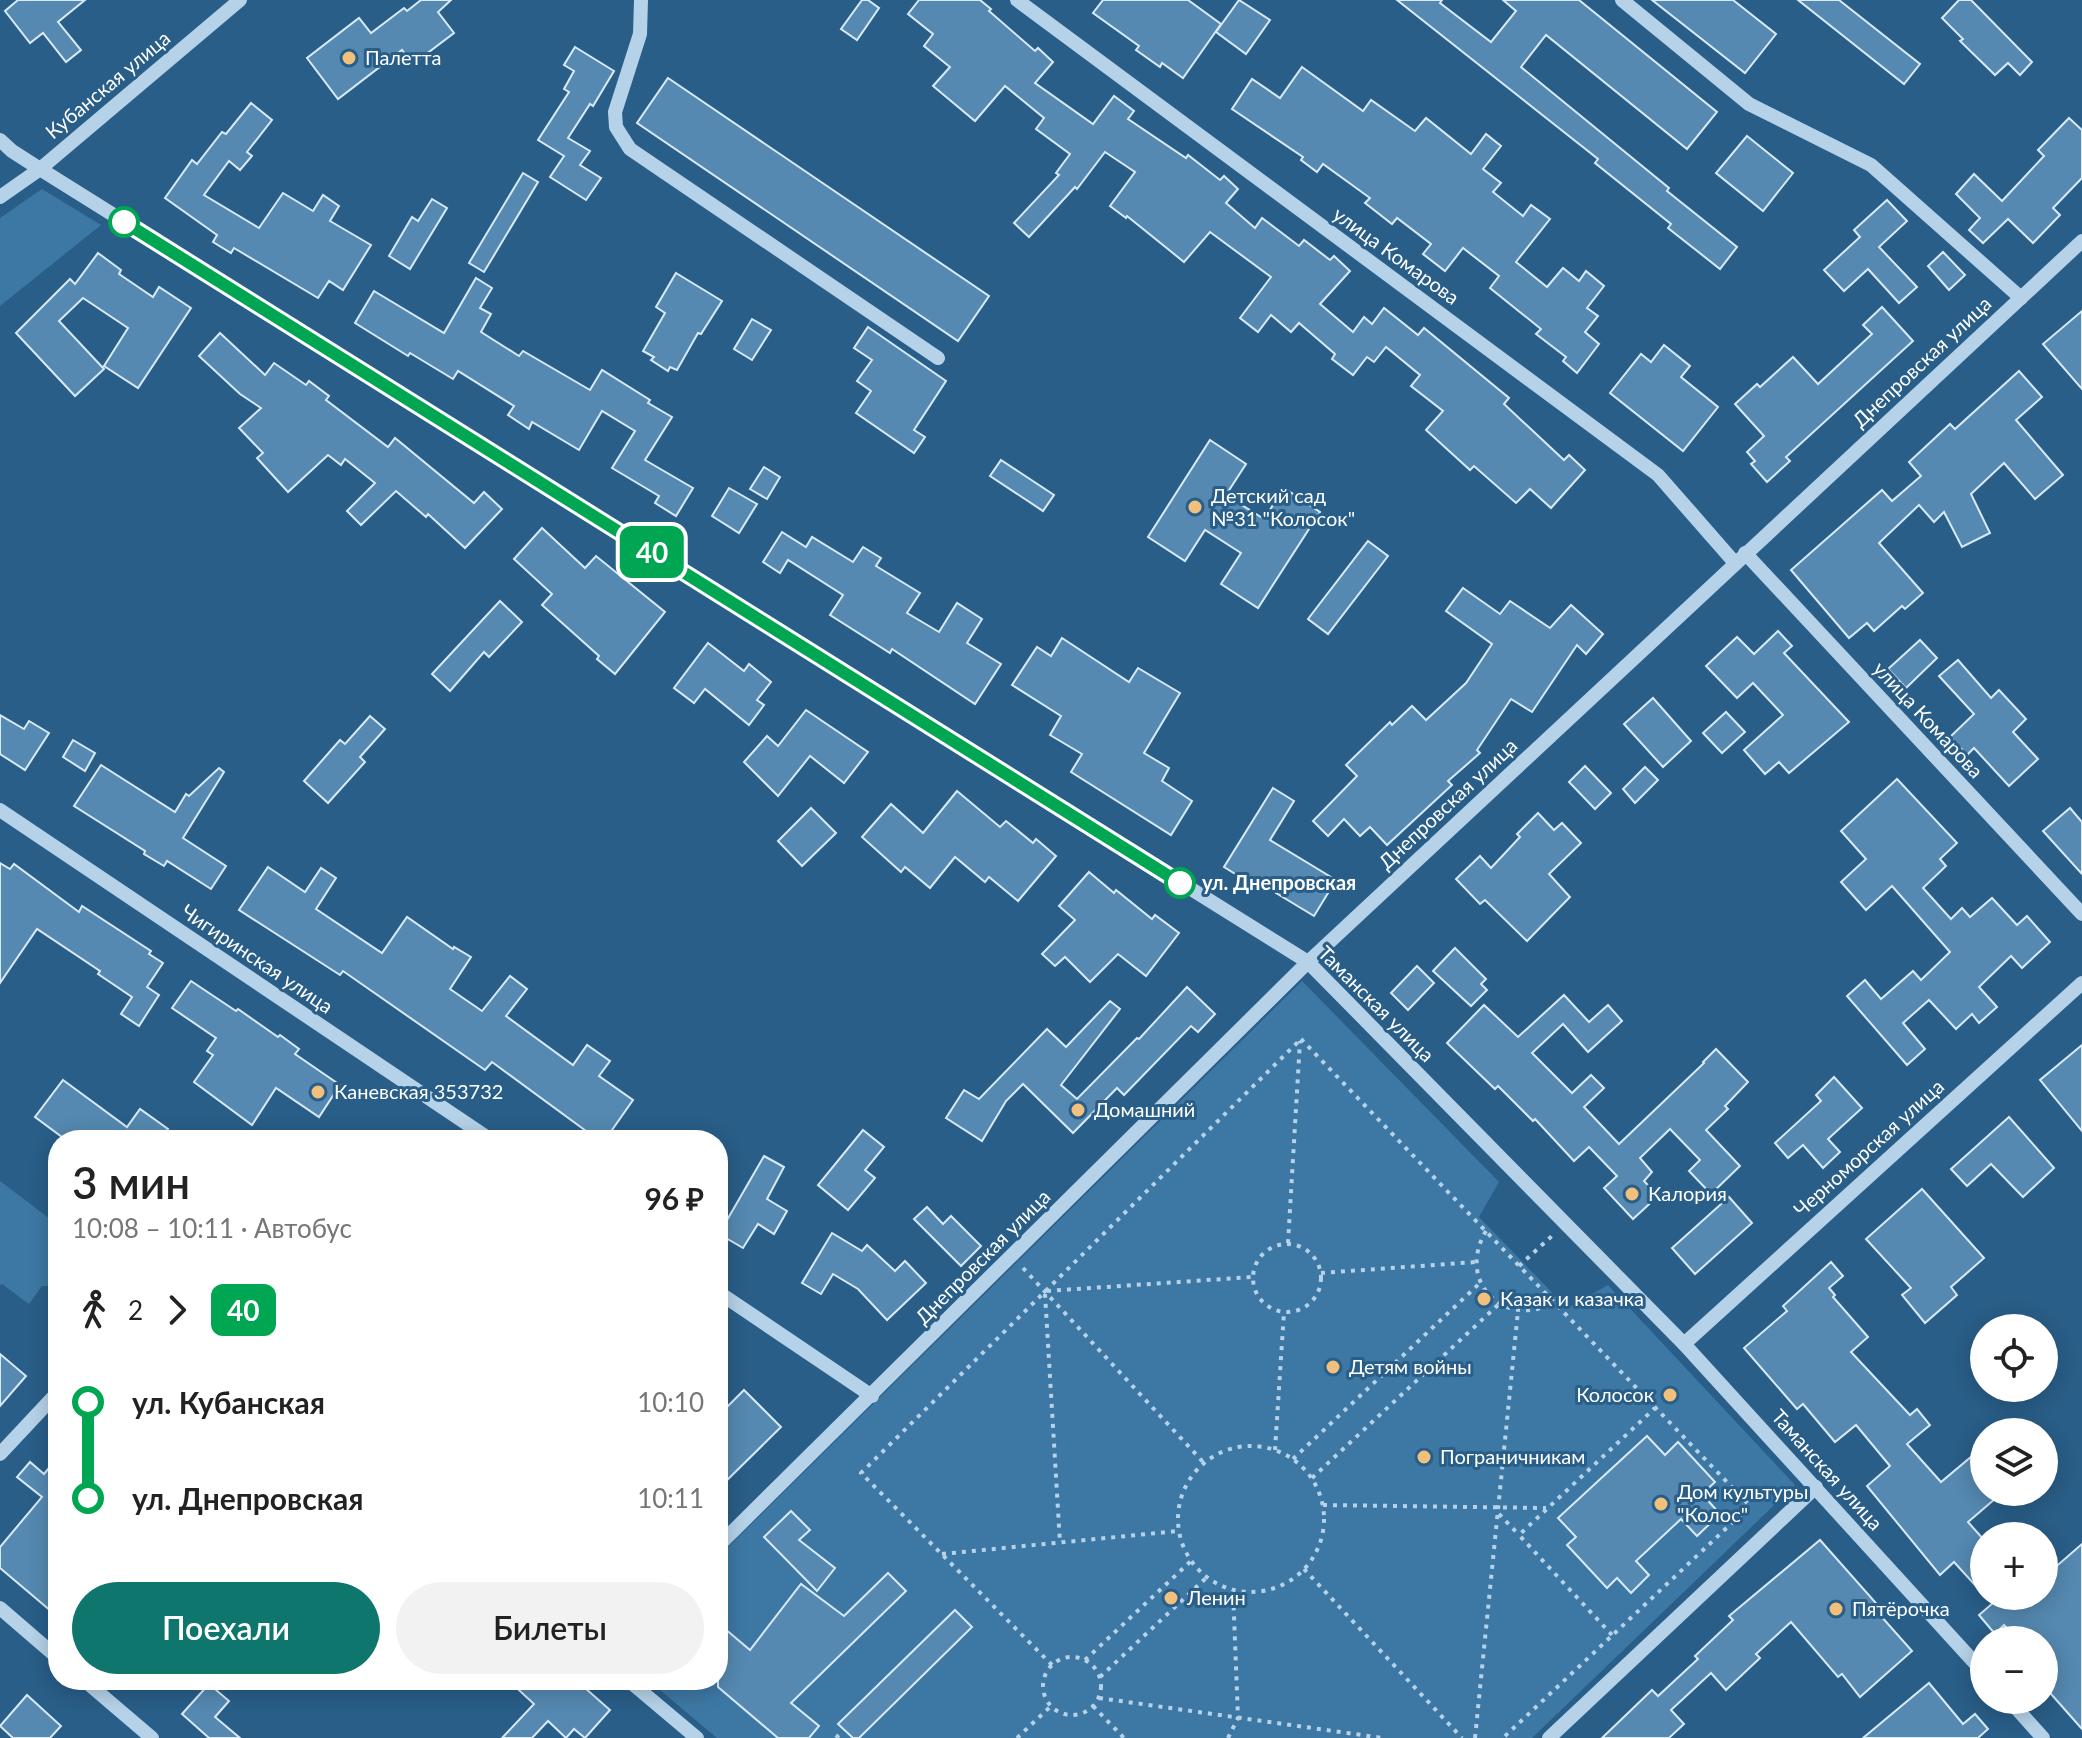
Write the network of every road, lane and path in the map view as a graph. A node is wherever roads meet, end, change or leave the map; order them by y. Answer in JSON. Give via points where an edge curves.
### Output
{"nodes":[{"id":1,"x":240,"y":0,"type":"edge"},
{"id":2,"x":641,"y":0,"type":"edge"},
{"id":3,"x":1017,"y":0,"type":"edge"},
{"id":4,"x":1622,"y":0,"type":"edge"},
{"id":5,"x":0,"y":140,"type":"edge"},
{"id":6,"x":40,"y":169,"type":"junction"},
{"id":7,"x":0,"y":197,"type":"edge"},
{"id":8,"x":2082,"y":241,"type":"edge"},
{"id":9,"x":2021,"y":298,"type":"junction"},
{"id":10,"x":938,"y":358,"type":"dead end"},
{"id":11,"x":1740,"y":558,"type":"junction"},
{"id":12,"x":0,"y":810,"type":"edge"},
{"id":13,"x":2082,"y":914,"type":"edge"},
{"id":14,"x":1308,"y":962,"type":"junction"},
{"id":15,"x":2082,"y":983,"type":"edge"},
{"id":16,"x":1301,"y":1039,"type":"junction"},
{"id":17,"x":476,"y":1130,"type":"edge"},
{"id":18,"x":1566,"y":1222,"type":"junction"},
{"id":19,"x":1486,"y":1231,"type":"junction"},
{"id":20,"x":1288,"y":1243,"type":"junction"},
{"id":21,"x":1012,"y":1256,"type":"junction"},
{"id":22,"x":1476,"y":1262,"type":"junction"},
{"id":23,"x":1519,"y":1266,"type":"junction"},
{"id":24,"x":1321,"y":1273,"type":"junction"},
{"id":25,"x":1252,"y":1277,"type":"junction"},
{"id":26,"x":1480,"y":1283,"type":"junction"},
{"id":27,"x":1045,"y":1291,"type":"junction"},
{"id":28,"x":728,"y":1299,"type":"edge"},
{"id":29,"x":1554,"y":1303,"type":"junction"},
{"id":30,"x":1499,"y":1304,"type":"junction"},
{"id":31,"x":1518,"y":1311,"type":"junction"},
{"id":32,"x":1284,"y":1312,"type":"junction"},
{"id":33,"x":1684,"y":1344,"type":"junction"},
{"id":34,"x":872,"y":1396,"type":"junction"},
{"id":35,"x":48,"y":1403,"type":"edge"},
{"id":36,"x":1655,"y":1408,"type":"junction"},
{"id":37,"x":1275,"y":1450,"type":"junction"},
{"id":38,"x":0,"y":1454,"type":"edge"},
{"id":39,"x":1293,"y":1459,"type":"junction"},
{"id":40,"x":1204,"y":1463,"type":"junction"},
{"id":41,"x":1312,"y":1478,"type":"junction"},
{"id":42,"x":1816,"y":1487,"type":"junction"},
{"id":43,"x":1322,"y":1505,"type":"junction"},
{"id":44,"x":1548,"y":1508,"type":"junction"},
{"id":45,"x":1498,"y":1510,"type":"junction"},
{"id":46,"x":1179,"y":1531,"type":"junction"},
{"id":47,"x":1519,"y":1535,"type":"junction"},
{"id":48,"x":728,"y":1536,"type":"edge"},
{"id":49,"x":1060,"y":1543,"type":"junction"},
{"id":50,"x":942,"y":1554,"type":"junction"},
{"id":51,"x":1191,"y":1561,"type":"junction"},
{"id":52,"x":1304,"y":1569,"type":"junction"},
{"id":53,"x":1207,"y":1577,"type":"junction"},
{"id":54,"x":1233,"y":1590,"type":"junction"},
{"id":55,"x":0,"y":1608,"type":"edge"},
{"id":56,"x":1612,"y":1635,"type":"junction"},
{"id":57,"x":48,"y":1649,"type":"edge"},
{"id":58,"x":1970,"y":1658,"type":"edge"},
{"id":59,"x":1085,"y":1660,"type":"junction"},
{"id":60,"x":1052,"y":1665,"type":"junction"},
{"id":61,"x":1100,"y":1677,"type":"junction"},
{"id":62,"x":96,"y":1690,"type":"edge"},
{"id":63,"x":640,"y":1690,"type":"edge"},
{"id":64,"x":1099,"y":1698,"type":"junction"},
{"id":65,"x":1051,"y":1706,"type":"junction"},
{"id":66,"x":1093,"y":1706,"type":"junction"},
{"id":67,"x":2022,"y":1714,"type":"edge"},
{"id":68,"x":1238,"y":1718,"type":"junction"},
{"id":69,"x":152,"y":1738,"type":"edge"},
{"id":70,"x":697,"y":1738,"type":"edge"},
{"id":71,"x":1017,"y":1738,"type":"edge"},
{"id":72,"x":1124,"y":1738,"type":"edge"},
{"id":73,"x":1228,"y":1738,"type":"edge"},
{"id":74,"x":1383,"y":1738,"type":"edge"},
{"id":75,"x":1462,"y":1738,"type":"edge"},
{"id":76,"x":1475,"y":1738,"type":"edge"},
{"id":77,"x":1503,"y":1738,"type":"edge"},
{"id":78,"x":1549,"y":1738,"type":"edge"},
{"id":79,"x":2043,"y":1738,"type":"edge"}],
"edges":[{"from":1,"to":6,"type":"street","name":"Кубанская улица"},
{"from":2,"to":10,"type":"street","via":[[640,34],[615,112],[616,127],[630,149]]},
{"from":3,"to":11,"type":"street","name":"улица Комарова","via":[[1658,475]]},
{"from":4,"to":9,"type":"street","via":[[1749,104],[1871,165]]},
{"from":5,"to":6,"type":"street","name":"Таманская улица"},
{"from":6,"to":7,"type":"street","name":"Кубанская улица"},
{"from":6,"to":14,"type":"street","name":"Таманская улица"},
{"from":8,"to":9,"type":"street","name":"Днепровская улица"},
{"from":9,"to":11,"type":"street","name":"Днепровская улица"},
{"from":11,"to":13,"type":"street","name":"улица Комарова"},
{"from":11,"to":14,"type":"street","name":"Днепровская улица"},
{"from":12,"to":17,"type":"street","name":"Чигиринская улица"},
{"from":14,"to":18,"type":"street","name":"Таманская улица"},
{"from":14,"to":21,"type":"street","name":"Днепровская улица"},
{"from":15,"to":33,"type":"street","name":"Черноморская улица"},
{"from":16,"to":19,"type":"path"},
{"from":16,"to":20,"type":"path"},
{"from":16,"to":27,"type":"path"},
{"from":18,"to":23,"type":"path"},
{"from":18,"to":33,"type":"street","name":"Таманская улица"},
{"from":19,"to":22,"type":"path"},
{"from":19,"to":23,"type":"path"},
{"from":20,"to":24,"type":"path","via":[[1310,1252]]},
{"from":20,"to":25,"type":"path","via":[[1259,1257]]},
{"from":21,"to":27,"type":"path"},
{"from":21,"to":34,"type":"street","name":"Днепровская улица"},
{"from":22,"to":24,"type":"path"},
{"from":22,"to":26,"type":"path"},
{"from":23,"to":29,"type":"path"},
{"from":24,"to":32,"type":"path","via":[[1312,1301]]},
{"from":25,"to":27,"type":"path"},
{"from":25,"to":32,"type":"path","via":[[1265,1305]]},
{"from":26,"to":30,"type":"path"},
{"from":26,"to":39,"type":"path"},
{"from":27,"to":40,"type":"path"},
{"from":27,"to":49,"type":"path"},
{"from":27,"to":50,"type":"path","via":[[861,1473]]},
{"from":28,"to":34,"type":"street"},
{"from":29,"to":31,"type":"path"},
{"from":29,"to":36,"type":"path"},
{"from":30,"to":31,"type":"path"},
{"from":30,"to":41,"type":"path"},
{"from":31,"to":45,"type":"path"},
{"from":32,"to":37,"type":"path"},
{"from":33,"to":42,"type":"street","name":"Таманская улица"},
{"from":34,"to":48,"type":"street","name":"Днепровская улица"},
{"from":35,"to":38,"type":"street"},
{"from":36,"to":44,"type":"path"},
{"from":36,"to":56,"type":"path","via":[[1750,1506]]},
{"from":37,"to":39,"type":"path"},
{"from":37,"to":40,"type":"path","via":[[1238,1447]]},
{"from":39,"to":41,"type":"path"},
{"from":40,"to":46,"type":"path","via":[[1182,1494]]},
{"from":41,"to":43,"type":"path"},
{"from":42,"to":58,"type":"street","name":"Таманская улица"},
{"from":42,"to":78,"type":"street"},
{"from":43,"to":45,"type":"path"},
{"from":43,"to":52,"type":"path","via":[[1321,1539]]},
{"from":44,"to":45,"type":"path"},
{"from":44,"to":47,"type":"path"},
{"from":45,"to":47,"type":"path"},
{"from":45,"to":76,"type":"path"},
{"from":46,"to":49,"type":"path"},
{"from":46,"to":51,"type":"path"},
{"from":47,"to":56,"type":"path"},
{"from":49,"to":50,"type":"path"},
{"from":50,"to":60,"type":"path"},
{"from":51,"to":53,"type":"path"},
{"from":51,"to":59,"type":"path"},
{"from":52,"to":54,"type":"path","via":[[1279,1586]]},
{"from":52,"to":75,"type":"path"},
{"from":53,"to":54,"type":"path"},
{"from":53,"to":61,"type":"path"},
{"from":54,"to":68,"type":"path"},
{"from":55,"to":57,"type":"street"},
{"from":56,"to":77,"type":"path"},
{"from":59,"to":60,"type":"path","via":[[1068,1657]]},
{"from":59,"to":61,"type":"path"},
{"from":60,"to":65,"type":"path","via":[[1043,1685]]},
{"from":61,"to":64,"type":"path"},
{"from":62,"to":69,"type":"street"},
{"from":63,"to":70,"type":"street"},
{"from":64,"to":66,"type":"path"},
{"from":64,"to":68,"type":"path"},
{"from":65,"to":66,"type":"path","via":[[1075,1715]]},
{"from":65,"to":71,"type":"path"},
{"from":66,"to":72,"type":"path"},
{"from":67,"to":79,"type":"street"},
{"from":68,"to":73,"type":"path"},
{"from":68,"to":74,"type":"path"}]}
